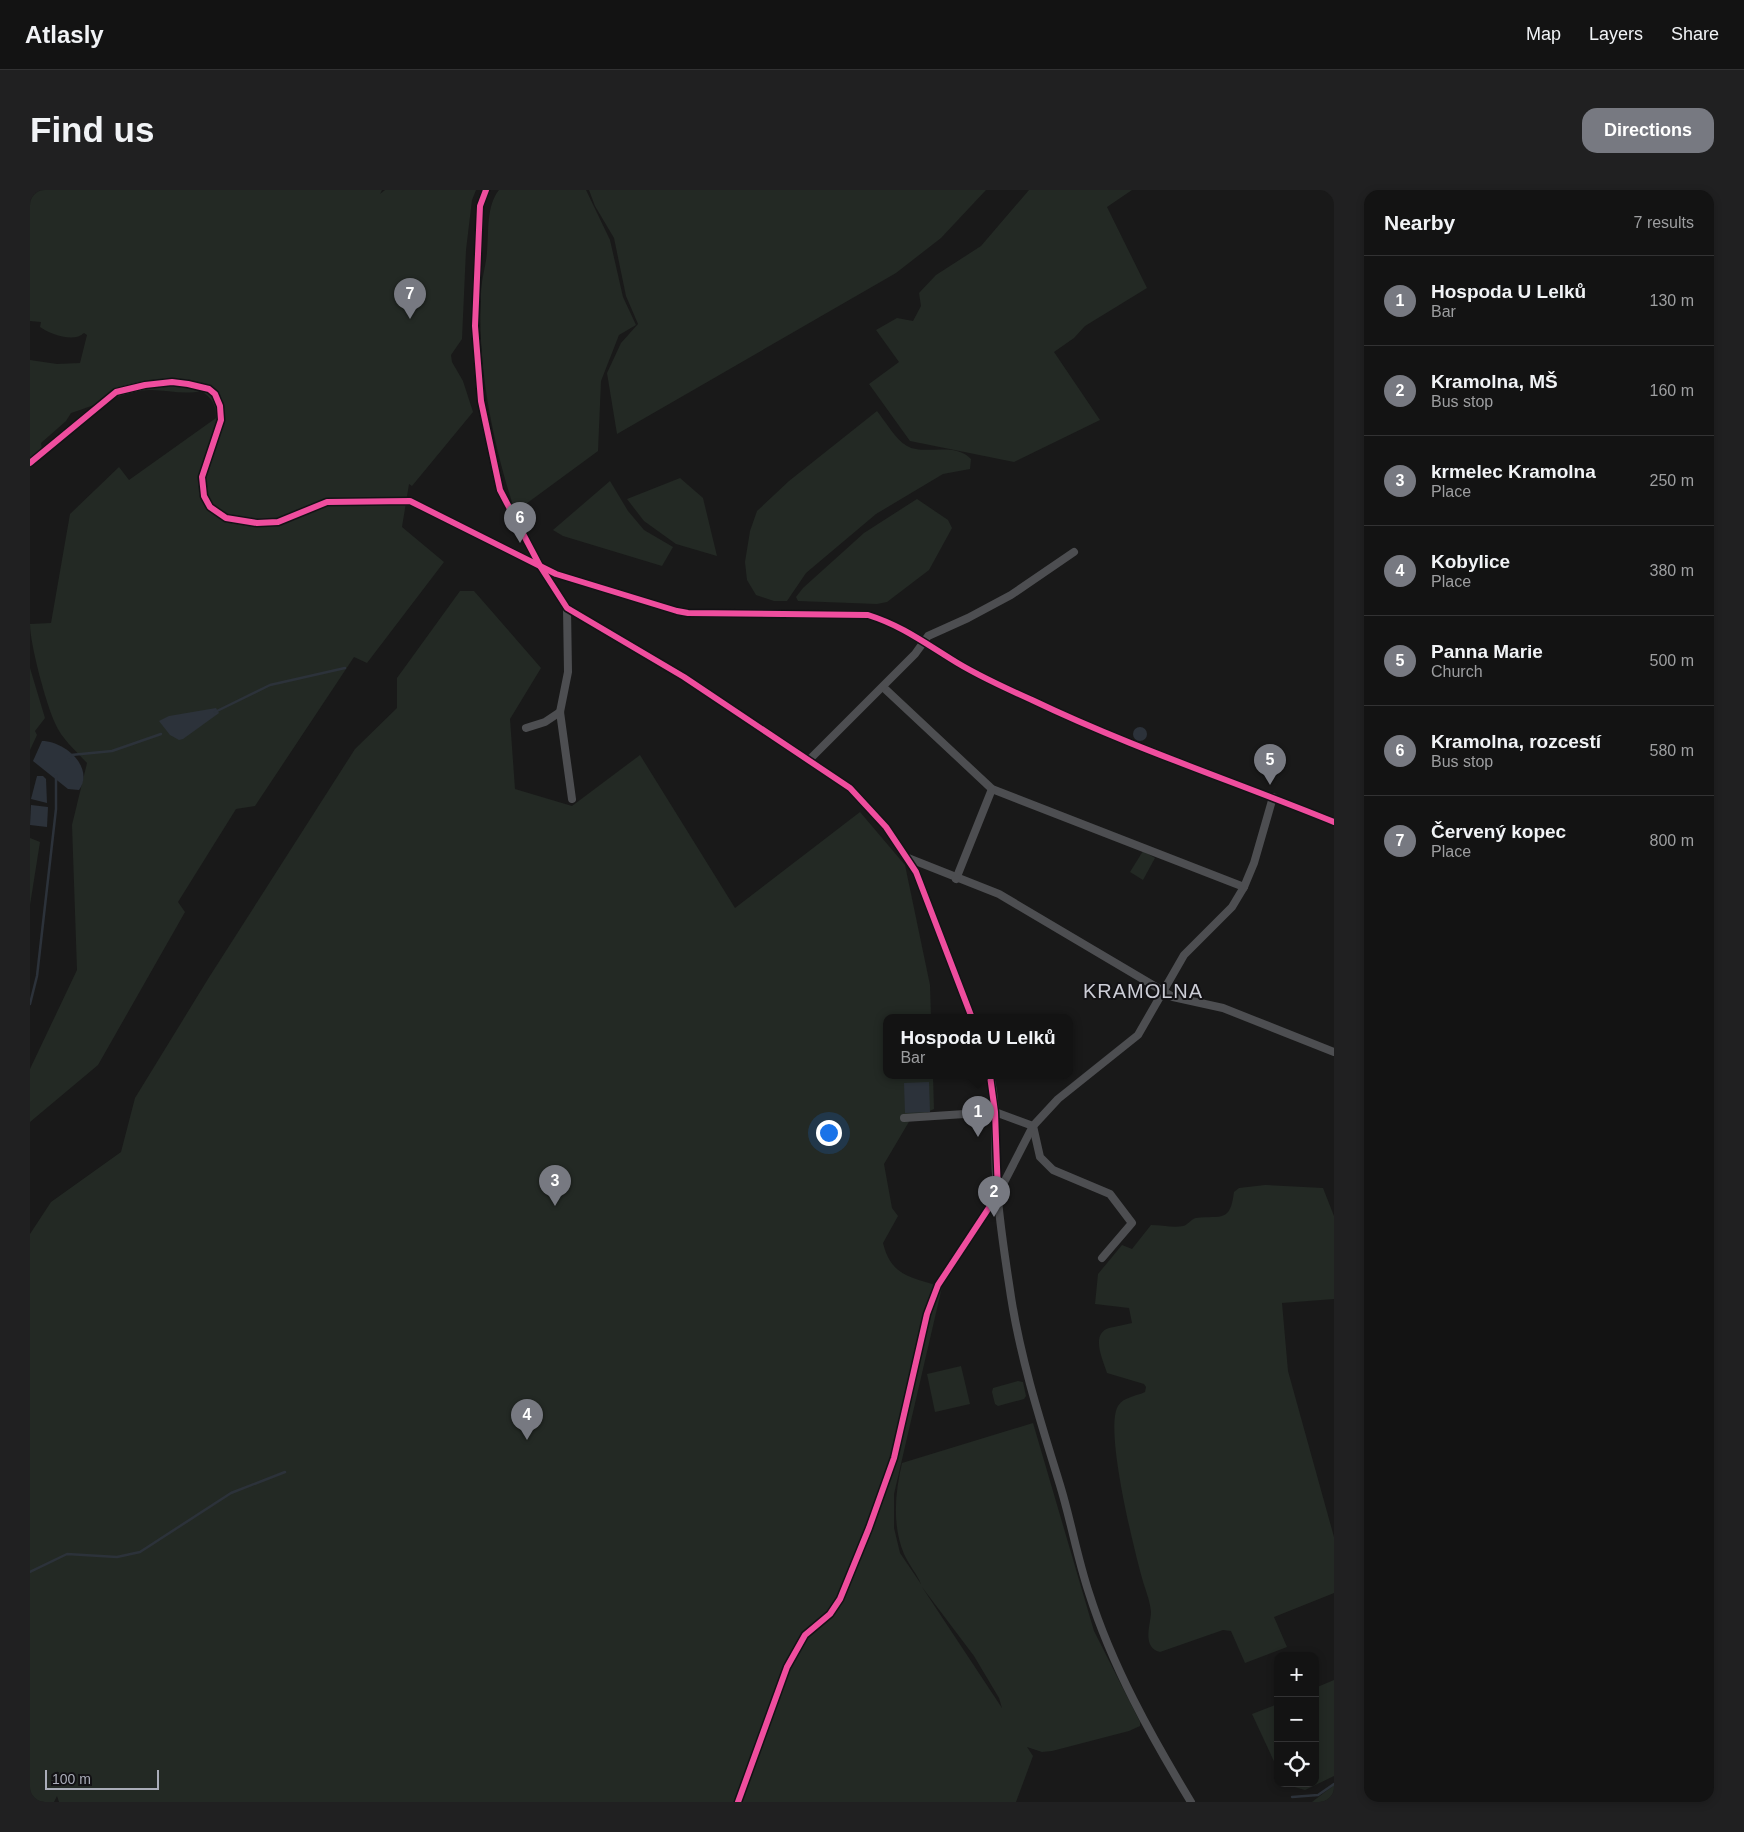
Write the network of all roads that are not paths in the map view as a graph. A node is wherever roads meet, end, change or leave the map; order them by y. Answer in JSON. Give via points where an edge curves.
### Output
{"nodes":[{"id":1,"x":486,"y":190,"type":"edge"},
{"id":2,"x":30,"y":462,"type":"edge"},
{"id":3,"x":1074,"y":552,"type":"dead end"},
{"id":4,"x":540,"y":566,"type":"junction"},
{"id":5,"x":567,"y":608,"type":"junction"},
{"id":6,"x":925,"y":642,"type":"junction"},
{"id":7,"x":883,"y":687,"type":"junction"},
{"id":8,"x":560,"y":712,"type":"junction"},
{"id":9,"x":526,"y":728,"type":"dead end"},
{"id":10,"x":809,"y":760,"type":"junction"},
{"id":11,"x":992,"y":789,"type":"junction"},
{"id":12,"x":1273,"y":797,"type":"junction"},
{"id":13,"x":572,"y":800,"type":"dead end"},
{"id":14,"x":1334,"y":822,"type":"edge"},
{"id":15,"x":908,"y":858,"type":"junction"},
{"id":16,"x":956,"y":879,"type":"junction"},
{"id":17,"x":1244,"y":887,"type":"junction"},
{"id":18,"x":1164,"y":993,"type":"junction"},
{"id":19,"x":970,"y":1014,"type":"edge"},
{"id":20,"x":1334,"y":1052,"type":"edge"},
{"id":21,"x":990,"y":1079,"type":"edge"},
{"id":22,"x":995,"y":1112,"type":"junction"},
{"id":23,"x":904,"y":1118,"type":"dead end"},
{"id":24,"x":1033,"y":1126,"type":"junction"},
{"id":25,"x":998,"y":1194,"type":"junction"},
{"id":26,"x":1102,"y":1258,"type":"dead end"},
{"id":27,"x":1191,"y":1802,"type":"edge"}],
"edges":[{"from":1,"to":4,"type":"street","via":[[480,206],[475,326],[481,401],[500,490]]},
{"from":2,"to":4,"type":"street","via":[[116,392],[145,385],[188,384],[209,389],[220,406],[221,420],[202,478],[204,496],[210,507],[226,518],[257,523],[278,522],[328,502],[410,501]]},
{"from":3,"to":6,"type":"street","via":[[1011,595],[935,632]]},
{"from":4,"to":5,"type":"street"},
{"from":4,"to":6,"type":"street","via":[[575,580],[688,613],[868,615],[892,622]]},
{"from":5,"to":8,"type":"street","via":[[568,672]]},
{"from":5,"to":10,"type":"street","via":[[684,677]]},
{"from":6,"to":7,"type":"street"},
{"from":6,"to":12,"type":"street","via":[[969,670],[1082,724]]},
{"from":7,"to":10,"type":"street"},
{"from":7,"to":11,"type":"street"},
{"from":8,"to":9,"type":"street","via":[[545,722]]},
{"from":8,"to":13,"type":"street"},
{"from":10,"to":15,"type":"street","via":[[850,788],[886,827]]},
{"from":11,"to":16,"type":"street"},
{"from":11,"to":17,"type":"street"},
{"from":12,"to":14,"type":"street"},
{"from":12,"to":17,"type":"street"},
{"from":15,"to":16,"type":"street"},
{"from":15,"to":19,"type":"street"},
{"from":16,"to":18,"type":"street","via":[[999,894]]},
{"from":17,"to":18,"type":"street","via":[[1232,907],[1184,955]]},
{"from":18,"to":20,"type":"street","via":[[1223,1008]]},
{"from":18,"to":24,"type":"street","via":[[1138,1035],[1058,1099]]},
{"from":21,"to":22,"type":"street"},
{"from":22,"to":23,"type":"street"},
{"from":22,"to":24,"type":"street"},
{"from":22,"to":25,"type":"street"},
{"from":24,"to":25,"type":"street"},
{"from":24,"to":26,"type":"street","via":[[1040,1157],[1053,1170],[1110,1194],[1132,1223]]},
{"from":25,"to":27,"type":"street","via":[[1019,1343],[1088,1592],[1135,1702]]}]}
